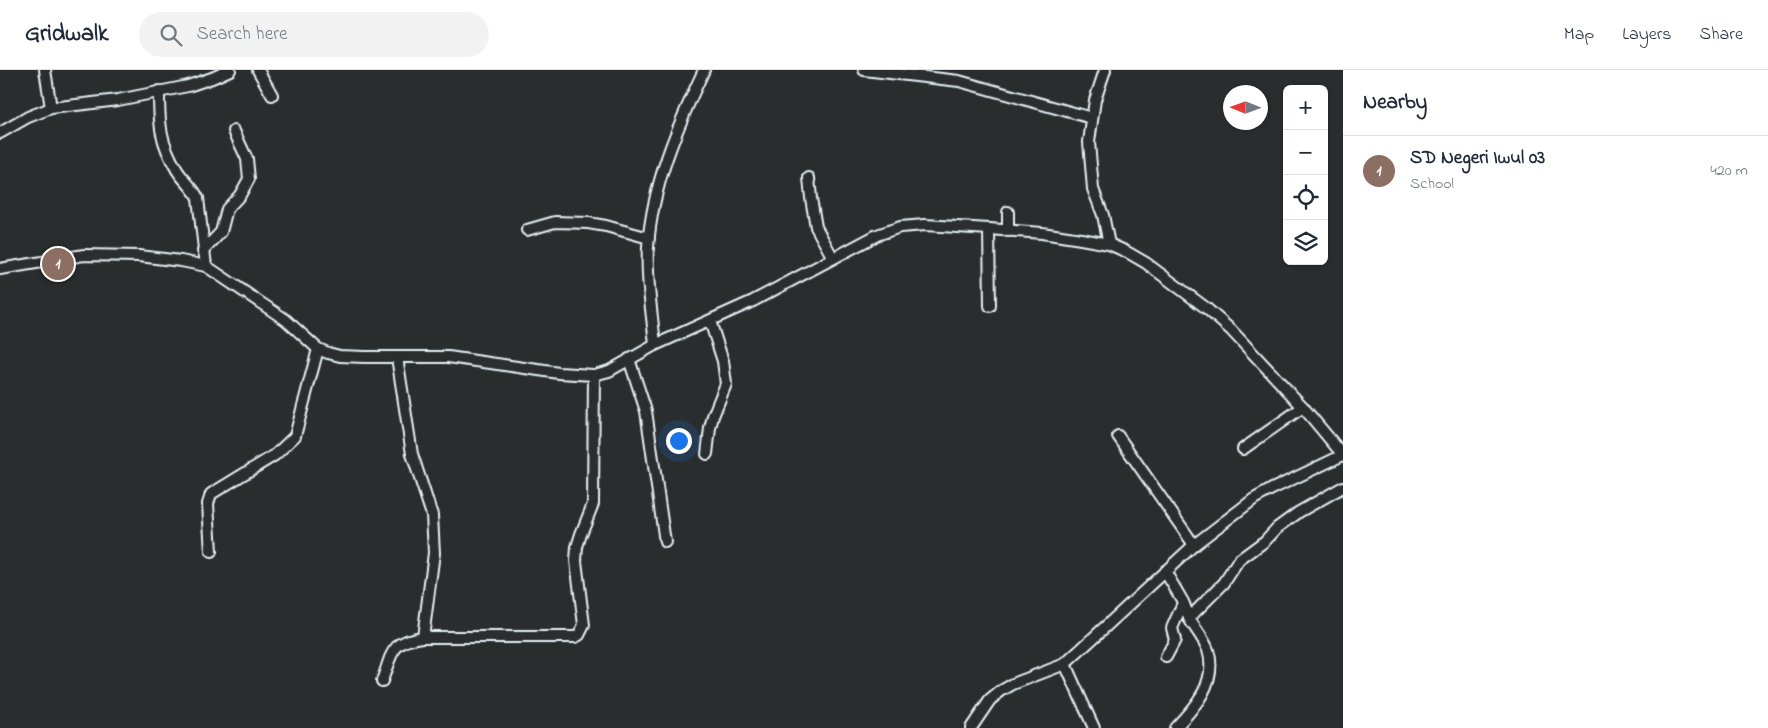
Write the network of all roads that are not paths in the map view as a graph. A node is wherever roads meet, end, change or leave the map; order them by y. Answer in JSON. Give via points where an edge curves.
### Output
{"nodes":[{"id":1,"x":45,"y":70,"type":"edge"},
{"id":2,"x":230,"y":70,"type":"edge"},
{"id":3,"x":258,"y":70,"type":"edge"},
{"id":4,"x":704,"y":70,"type":"edge"},
{"id":5,"x":864,"y":70,"type":"edge"},
{"id":6,"x":1105,"y":70,"type":"edge"},
{"id":7,"x":159,"y":91,"type":"junction"},
{"id":8,"x":272,"y":95,"type":"dead end"},
{"id":9,"x":51,"y":108,"type":"junction"},
{"id":10,"x":1092,"y":118,"type":"junction"},
{"id":11,"x":234,"y":131,"type":"dead end"},
{"id":12,"x":0,"y":133,"type":"edge"},
{"id":13,"x":809,"y":178,"type":"dead end"},
{"id":14,"x":1008,"y":212,"type":"dead end"},
{"id":15,"x":989,"y":229,"type":"junction"},
{"id":16,"x":527,"y":230,"type":"dead end"},
{"id":17,"x":1008,"y":231,"type":"junction"},
{"id":18,"x":649,"y":238,"type":"junction"},
{"id":19,"x":1109,"y":244,"type":"junction"},
{"id":20,"x":203,"y":252,"type":"junction"},
{"id":21,"x":833,"y":258,"type":"junction"},
{"id":22,"x":206,"y":266,"type":"junction"},
{"id":23,"x":0,"y":269,"type":"edge"},
{"id":24,"x":990,"y":306,"type":"dead end"},
{"id":25,"x":710,"y":321,"type":"junction"},
{"id":26,"x":655,"y":345,"type":"junction"},
{"id":27,"x":318,"y":349,"type":"junction"},
{"id":28,"x":397,"y":357,"type":"junction"},
{"id":29,"x":629,"y":359,"type":"junction"},
{"id":30,"x":594,"y":375,"type":"junction"},
{"id":31,"x":1303,"y":407,"type":"junction"},
{"id":32,"x":1118,"y":436,"type":"dead end"},
{"id":33,"x":1243,"y":449,"type":"dead end"},
{"id":34,"x":707,"y":454,"type":"dead end"},
{"id":35,"x":1343,"y":455,"type":"edge"},
{"id":36,"x":1343,"y":487,"type":"edge"},
{"id":37,"x":666,"y":542,"type":"dead end"},
{"id":38,"x":1194,"y":545,"type":"junction"},
{"id":39,"x":211,"y":552,"type":"dead end"},
{"id":40,"x":1165,"y":572,"type":"junction"},
{"id":41,"x":1183,"y":603,"type":"junction"},
{"id":42,"x":1189,"y":618,"type":"junction"},
{"id":43,"x":423,"y":637,"type":"junction"},
{"id":44,"x":1166,"y":657,"type":"dead end"},
{"id":45,"x":1065,"y":664,"type":"junction"},
{"id":46,"x":382,"y":681,"type":"dead end"},
{"id":47,"x":971,"y":728,"type":"edge"},
{"id":48,"x":1094,"y":728,"type":"edge"},
{"id":49,"x":1175,"y":728,"type":"edge"}],
"edges":[{"from":1,"to":9,"type":"street"},
{"from":2,"to":7,"type":"street","via":[[200,82]]},
{"from":3,"to":8,"type":"street"},
{"from":4,"to":18,"type":"street","via":[[669,152],[657,191]]},
{"from":5,"to":10,"type":"street","via":[[959,81]]},
{"from":6,"to":10,"type":"street"},
{"from":7,"to":9,"type":"street","via":[[118,100]]},
{"from":7,"to":20,"type":"street","via":[[163,145],[198,198]]},
{"from":9,"to":12,"type":"street"},
{"from":10,"to":19,"type":"street","via":[[1089,142],[1093,189]]},
{"from":11,"to":20,"type":"street","via":[[248,159],[249,179],[227,210],[221,232]]},
{"from":13,"to":21,"type":"street","via":[[816,227]]},
{"from":14,"to":17,"type":"street"},
{"from":15,"to":17,"type":"street"},
{"from":15,"to":21,"type":"street","via":[[925,225],[900,227],[877,234]]},
{"from":15,"to":24,"type":"street"},
{"from":16,"to":18,"type":"street","via":[[555,222],[588,223]]},
{"from":17,"to":19,"type":"street"},
{"from":18,"to":26,"type":"street","via":[[648,266]]},
{"from":19,"to":31,"type":"street","via":[[1146,263],[1206,308],[1251,350]]},
{"from":20,"to":22,"type":"street"},
{"from":21,"to":25,"type":"street"},
{"from":22,"to":23,"type":"street","via":[[100,254]]},
{"from":22,"to":27,"type":"street","via":[[286,320]]},
{"from":25,"to":26,"type":"street"},
{"from":25,"to":34,"type":"street","via":[[723,361],[726,384],[710,428]]},
{"from":26,"to":29,"type":"street"},
{"from":27,"to":28,"type":"street","via":[[340,356]]},
{"from":27,"to":39,"type":"street","via":[[295,436],[274,455],[211,494],[208,504]]},
{"from":28,"to":30,"type":"street","via":[[448,357]]},
{"from":28,"to":43,"type":"street","via":[[412,454],[432,515],[434,554]]},
{"from":29,"to":30,"type":"street","via":[[609,371]]},
{"from":29,"to":37,"type":"street","via":[[646,411]]},
{"from":30,"to":43,"type":"street","via":[[593,504],[577,547],[576,561],[584,625],[579,635]]},
{"from":31,"to":33,"type":"street"},
{"from":31,"to":35,"type":"street"},
{"from":32,"to":38,"type":"street"},
{"from":35,"to":38,"type":"street","via":[[1254,499]]},
{"from":36,"to":42,"type":"street","via":[[1299,512],[1239,560],[1224,583]]},
{"from":38,"to":40,"type":"street"},
{"from":40,"to":41,"type":"street"},
{"from":40,"to":45,"type":"street"},
{"from":41,"to":42,"type":"street"},
{"from":41,"to":44,"type":"street","via":[[1172,628],[1175,640]]},
{"from":42,"to":49,"type":"street","via":[[1208,650],[1210,670],[1200,700]]},
{"from":43,"to":46,"type":"street","via":[[400,642]]},
{"from":45,"to":47,"type":"street","via":[[1001,691],[990,700]]},
{"from":45,"to":48,"type":"street"}]}
